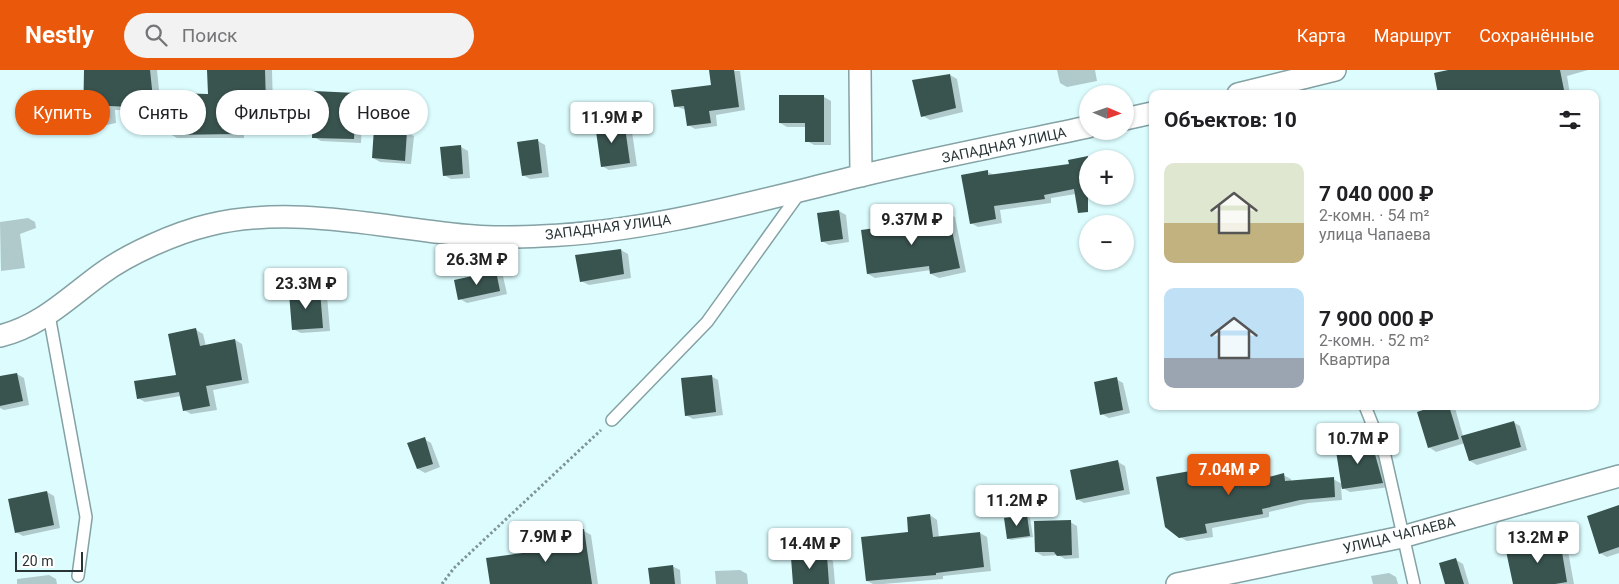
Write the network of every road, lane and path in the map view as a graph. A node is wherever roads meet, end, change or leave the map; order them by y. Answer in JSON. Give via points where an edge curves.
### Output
{"nodes":[{"id":1,"x":860,"y":70,"type":"edge"},
{"id":2,"x":1336,"y":70,"type":"edge"},
{"id":3,"x":1278,"y":83,"type":"edge"},
{"id":4,"x":1253,"y":90,"type":"edge"},
{"id":5,"x":1149,"y":113,"type":"edge"},
{"id":6,"x":1134,"y":117,"type":"edge"},
{"id":7,"x":1079,"y":129,"type":"edge"},
{"id":8,"x":861,"y":176,"type":"junction"},
{"id":9,"x":801,"y":191,"type":"junction"},
{"id":10,"x":49,"y":315,"type":"junction"},
{"id":11,"x":0,"y":336,"type":"edge"},
{"id":12,"x":1367,"y":410,"type":"edge"},
{"id":13,"x":612,"y":420,"type":"joint"},
{"id":14,"x":1619,"y":476,"type":"edge"},
{"id":15,"x":1402,"y":536,"type":"junction"},
{"id":16,"x":78,"y":576,"type":"dead end"},
{"id":17,"x":442,"y":584,"type":"edge"},
{"id":18,"x":1176,"y":584,"type":"edge"},
{"id":19,"x":1414,"y":584,"type":"edge"}],
"edges":[{"from":1,"to":8,"type":"street"},
{"from":2,"to":3,"type":"street"},
{"from":3,"to":4,"type":"street"},
{"from":5,"to":6,"type":"street"},
{"from":7,"to":8,"type":"street","name":"ЗАПАДНАЯ УЛИЦА"},
{"from":8,"to":9,"type":"street","name":"ЗАПАДНАЯ УЛИЦА"},
{"from":9,"to":10,"type":"street","name":"ЗАПАДНАЯ УЛИЦА","via":[[708,213],[612,229],[544,236],[476,236],[306,217],[250,218],[170,236],[103,272]]},
{"from":9,"to":13,"type":"lane","via":[[707,322]]},
{"from":10,"to":11,"type":"street","name":"ЗАПАДНАЯ УЛИЦА"},
{"from":10,"to":16,"type":"lane","via":[[86,518]]},
{"from":12,"to":15,"type":"lane","via":[[1385,456]]},
{"from":13,"to":17,"type":"path","via":[[454,568]]},
{"from":14,"to":15,"type":"street","name":"УЛИЦА ЧАПАЕВА"},
{"from":15,"to":18,"type":"street","name":"УЛИЦА ЧАПАЕВА"},
{"from":15,"to":19,"type":"lane"}]}
